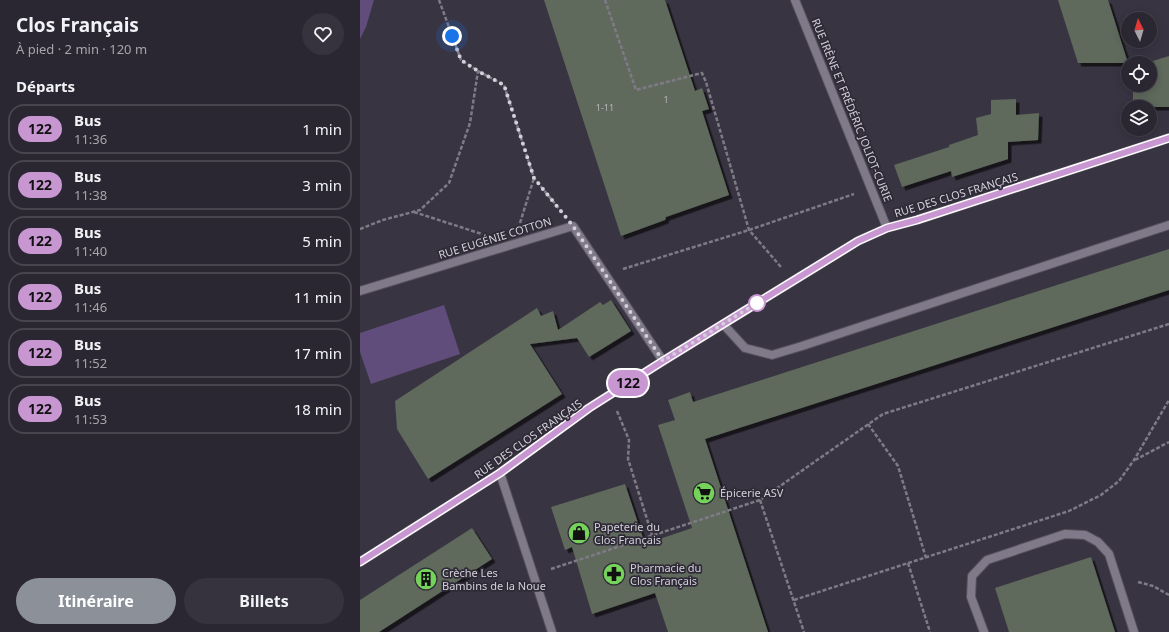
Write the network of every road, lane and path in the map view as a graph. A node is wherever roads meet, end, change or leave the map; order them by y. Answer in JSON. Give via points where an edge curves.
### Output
{"nodes":[{"id":1,"x":439,"y":0,"type":"edge"},
{"id":2,"x":605,"y":0,"type":"edge"},
{"id":3,"x":795,"y":0,"type":"edge"},
{"id":4,"x":478,"y":71,"type":"junction"},
{"id":5,"x":1169,"y":138,"type":"edge"},
{"id":6,"x":534,"y":178,"type":"junction"},
{"id":7,"x":872,"y":188,"type":"junction"},
{"id":8,"x":414,"y":212,"type":"junction"},
{"id":9,"x":1169,"y":225,"type":"edge"},
{"id":10,"x":573,"y":226,"type":"junction"},
{"id":11,"x":887,"y":228,"type":"junction"},
{"id":12,"x":360,"y":229,"type":"edge"},
{"id":13,"x":749,"y":230,"type":"junction"},
{"id":14,"x":513,"y":244,"type":"junction"},
{"id":15,"x":605,"y":274,"type":"junction"},
{"id":16,"x":793,"y":281,"type":"junction"},
{"id":17,"x":360,"y":291,"type":"edge"},
{"id":18,"x":723,"y":324,"type":"junction"},
{"id":19,"x":1169,"y":324,"type":"edge"},
{"id":20,"x":663,"y":361,"type":"junction"},
{"id":21,"x":610,"y":395,"type":"junction"},
{"id":22,"x":1169,"y":400,"type":"edge"},
{"id":23,"x":868,"y":424,"type":"junction"},
{"id":24,"x":1169,"y":442,"type":"edge"},
{"id":25,"x":1134,"y":460,"type":"junction"},
{"id":26,"x":500,"y":473,"type":"junction"},
{"id":27,"x":760,"y":500,"type":"junction"},
{"id":28,"x":652,"y":535,"type":"junction"},
{"id":29,"x":926,"y":558,"type":"junction"},
{"id":30,"x":360,"y":562,"type":"edge"},
{"id":31,"x":908,"y":563,"type":"junction"},
{"id":32,"x":534,"y":575,"type":"junction"},
{"id":33,"x":1116,"y":576,"type":"junction"},
{"id":34,"x":1169,"y":595,"type":"edge"},
{"id":35,"x":794,"y":600,"type":"junction"},
{"id":36,"x":552,"y":632,"type":"edge"},
{"id":37,"x":804,"y":632,"type":"edge"},
{"id":38,"x":930,"y":632,"type":"edge"},
{"id":39,"x":984,"y":632,"type":"edge"},
{"id":40,"x":1134,"y":632,"type":"edge"}],
"edges":[{"from":1,"to":4,"type":"path","via":[[461,60]]},
{"from":2,"to":13,"type":"path","via":[[636,90],[702,73]]},
{"from":3,"to":7,"type":"street","name":"RUE IRÈNE ET FRÉDÉRIC JOLIOT-CURIE"},
{"from":4,"to":6,"type":"path","via":[[504,85]]},
{"from":4,"to":8,"type":"path","via":[[470,123],[449,183],[420,210]]},
{"from":5,"to":11,"type":"street","name":"RUE DES CLOS FRANÇAIS"},
{"from":6,"to":10,"type":"path"},
{"from":6,"to":14,"type":"path"},
{"from":7,"to":11,"type":"street","name":"RUE IRÈNE ET FRÉDÉRIC JOLIOT-CURIE"},
{"from":7,"to":13,"type":"path"},
{"from":8,"to":12,"type":"path"},
{"from":8,"to":14,"type":"path"},
{"from":9,"to":18,"type":"street","via":[[772,355],[745,348]]},
{"from":10,"to":14,"type":"street","name":"RUE EUGÉNIE COTTON"},
{"from":10,"to":15,"type":"street"},
{"from":11,"to":16,"type":"street","name":"RUE DES CLOS FRANÇAIS","via":[[858,241]]},
{"from":13,"to":15,"type":"path"},
{"from":13,"to":16,"type":"path"},
{"from":14,"to":17,"type":"street","name":"RUE EUGÉNIE COTTON"},
{"from":15,"to":20,"type":"street"},
{"from":16,"to":18,"type":"street","name":"RUE DES CLOS FRANÇAIS"},
{"from":18,"to":20,"type":"street","name":"RUE DES CLOS FRANÇAIS"},
{"from":19,"to":23,"type":"path","via":[[883,414]]},
{"from":20,"to":21,"type":"street","name":"RUE DES CLOS FRANÇAIS"},
{"from":21,"to":26,"type":"street","name":"RUE DES CLOS FRANÇAIS"},
{"from":21,"to":28,"type":"path","via":[[629,440],[628,459]]},
{"from":22,"to":25,"type":"path"},
{"from":23,"to":27,"type":"path"},
{"from":23,"to":29,"type":"path","via":[[898,466]]},
{"from":24,"to":25,"type":"path"},
{"from":25,"to":29,"type":"path","via":[[1119,481],[1101,495],[1069,511]]},
{"from":26,"to":30,"type":"street","name":"RUE DES CLOS FRANÇAIS"},
{"from":26,"to":32,"type":"street"},
{"from":27,"to":28,"type":"path"},
{"from":27,"to":35,"type":"path"},
{"from":28,"to":32,"type":"path"},
{"from":29,"to":31,"type":"path"},
{"from":31,"to":35,"type":"path"},
{"from":31,"to":38,"type":"path"},
{"from":32,"to":36,"type":"street"},
{"from":33,"to":34,"type":"path","via":[[1153,586]]},
{"from":33,"to":39,"type":"street","via":[[1109,554],[1098,542],[1085,535],[1065,534],[987,560],[972,576],[971,597]]},
{"from":33,"to":40,"type":"street"},
{"from":35,"to":37,"type":"path"}]}
